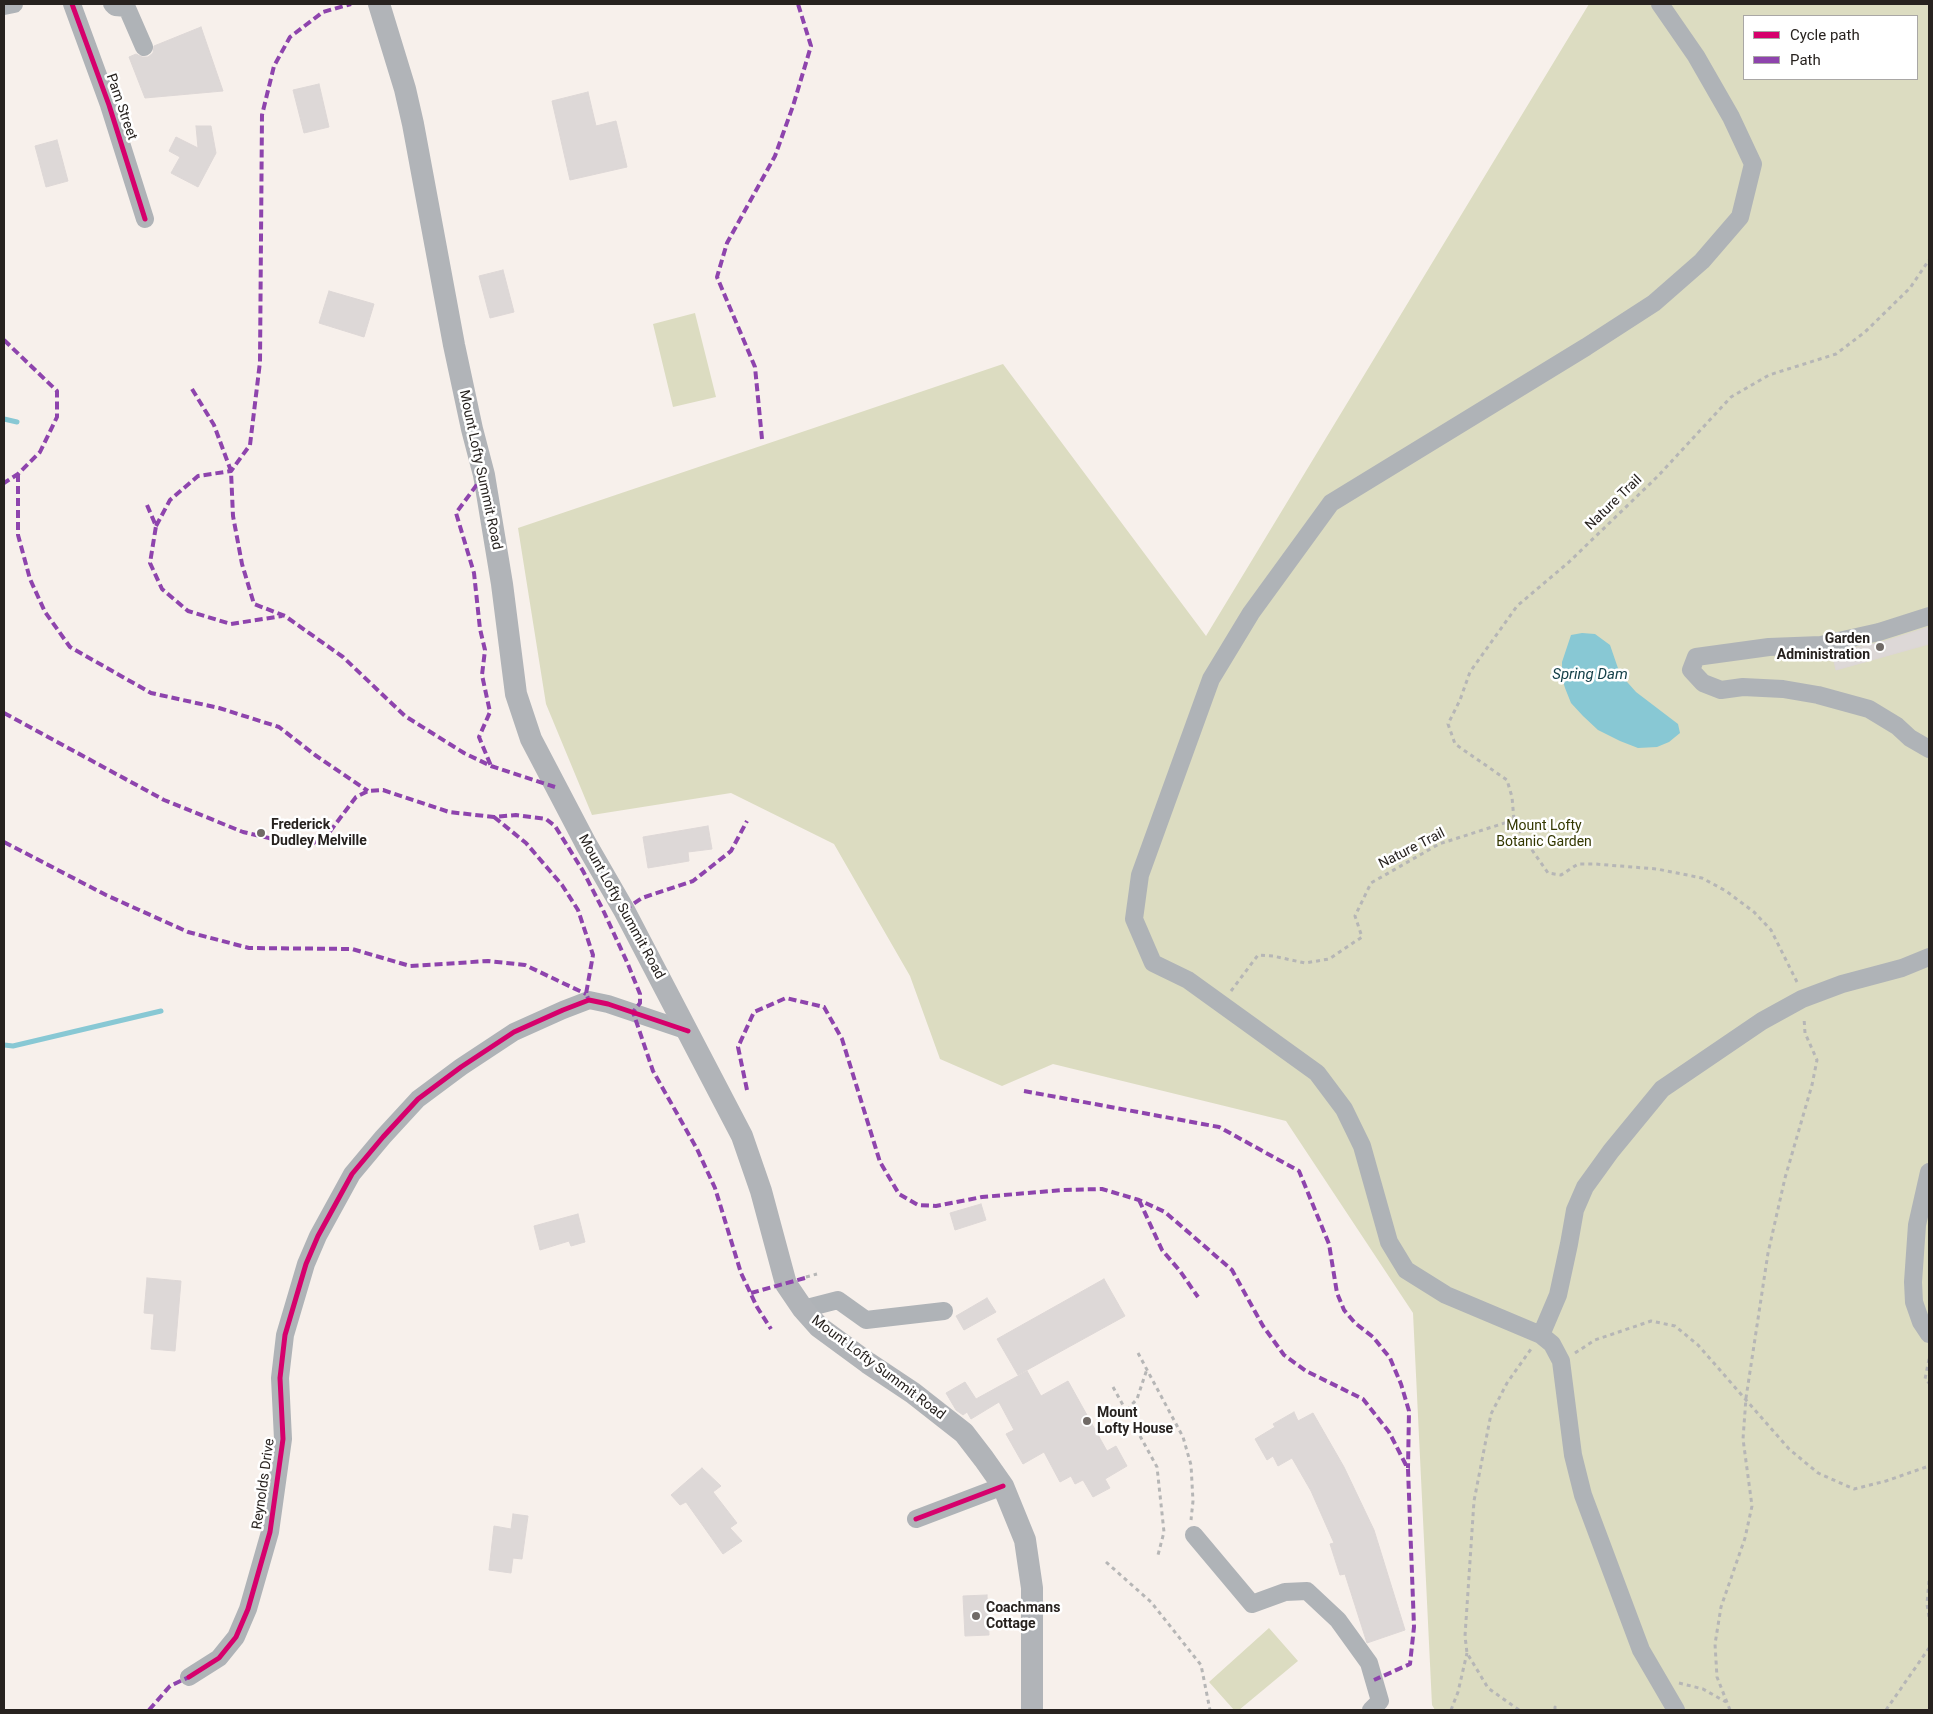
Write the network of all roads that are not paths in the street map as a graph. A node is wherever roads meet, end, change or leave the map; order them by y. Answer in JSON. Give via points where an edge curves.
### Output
{"nodes":[{"id":1,"x":14,"y":4,"type":"edge"},
{"id":2,"x":72,"y":4,"type":"edge"},
{"id":3,"x":112,"y":4,"type":"edge"},
{"id":4,"x":379,"y":4,"type":"edge"},
{"id":5,"x":1660,"y":4,"type":"edge"},
{"id":6,"x":4,"y":6,"type":"edge"},
{"id":7,"x":144,"y":47,"type":"dead end"},
{"id":8,"x":145,"y":218,"type":"dead end"},
{"id":9,"x":1929,"y":616,"type":"edge"},
{"id":10,"x":1929,"y":749,"type":"edge"},
{"id":11,"x":1929,"y":957,"type":"edge"},
{"id":12,"x":688,"y":1032,"type":"junction"},
{"id":13,"x":1929,"y":1172,"type":"edge"},
{"id":14,"x":803,"y":1309,"type":"junction"},
{"id":15,"x":944,"y":1311,"type":"dead end"},
{"id":16,"x":1929,"y":1334,"type":"edge"},
{"id":17,"x":1541,"y":1335,"type":"junction"},
{"id":18,"x":1002,"y":1486,"type":"junction"},
{"id":19,"x":916,"y":1519,"type":"dead end"},
{"id":20,"x":1192,"y":1532,"type":"road end"},
{"id":21,"x":190,"y":1676,"type":"dead end"},
{"id":22,"x":1032,"y":1710,"type":"edge"},
{"id":23,"x":1371,"y":1710,"type":"edge"},
{"id":24,"x":1676,"y":1710,"type":"edge"}],
"edges":[{"from":1,"to":6,"type":"street"},
{"from":2,"to":8,"type":"street","name":"Pam Street"},
{"from":3,"to":7,"type":"street","via":[[127,8]]},
{"from":4,"to":12,"type":"main road","name":"Mount Lofty Summit Road","via":[[413,124],[454,345],[484,475],[516,694],[531,740]]},
{"from":5,"to":17,"type":"street","via":[[1709,78],[1753,164],[1740,217],[1702,261],[1654,302],[1331,503],[1251,613],[1211,680],[1140,875],[1134,918],[1153,963],[1188,980],[1317,1073],[1344,1109],[1362,1146],[1388,1242],[1406,1270],[1446,1296]]},
{"from":9,"to":10,"type":"street","via":[[1821,645],[1769,647],[1696,657],[1691,670],[1703,683],[1720,690],[1783,688],[1869,709]]},
{"from":11,"to":17,"type":"street","via":[[1802,998],[1762,1021],[1662,1089],[1585,1187],[1575,1210],[1558,1295]]},
{"from":12,"to":14,"type":"main road","name":"Mount Lofty Summit Road","via":[[742,1136],[761,1191],[786,1284]]},
{"from":12,"to":21,"type":"street","name":"Reynolds Drive","via":[[589,1000],[563,1010],[514,1032],[418,1099],[352,1174],[309,1257],[284,1335],[280,1378],[282,1449],[270,1532],[248,1609],[236,1637],[219,1658]]},
{"from":13,"to":16,"type":"street","via":[[1917,1225],[1912,1282],[1914,1302]]},
{"from":14,"to":15,"type":"street","via":[[838,1300],[866,1320]]},
{"from":14,"to":18,"type":"main road","name":"Mount Lofty Summit Road","via":[[819,1327],[964,1433]]},
{"from":17,"to":24,"type":"street","via":[[1552,1344],[1562,1361],[1573,1455],[1583,1495],[1641,1650]]},
{"from":18,"to":19,"type":"street"},
{"from":18,"to":22,"type":"main road","name":"Mount Lofty Summit Road","via":[[1025,1540],[1032,1588]]},
{"from":20,"to":23,"type":"street","via":[[1252,1604],[1285,1592],[1307,1591],[1338,1620],[1369,1663],[1380,1701]]}]}
